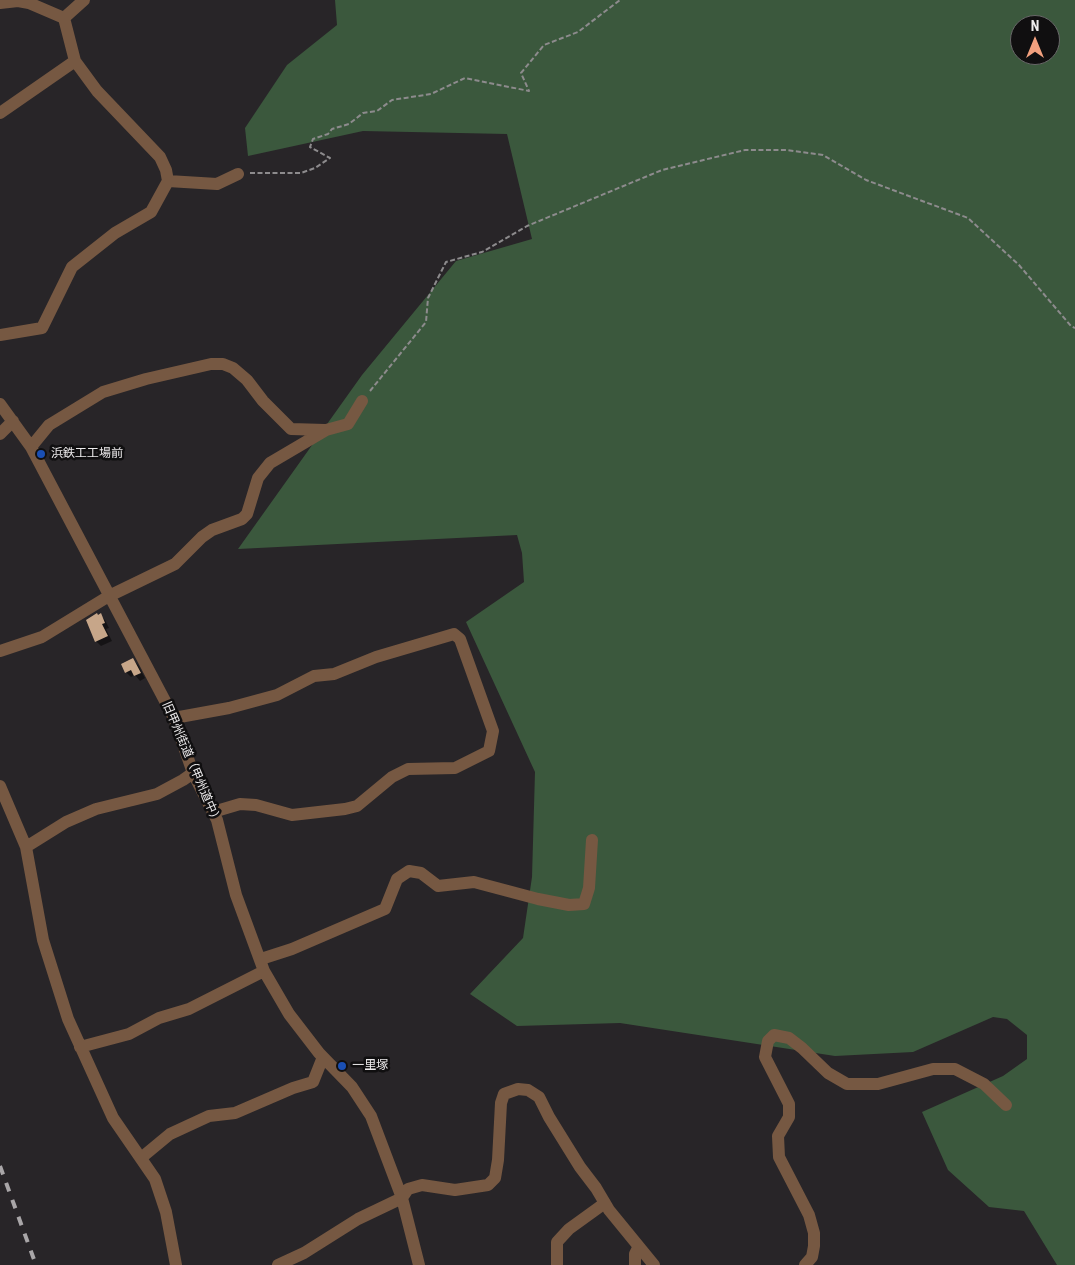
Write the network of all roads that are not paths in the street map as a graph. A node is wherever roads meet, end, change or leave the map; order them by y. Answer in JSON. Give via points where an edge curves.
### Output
{"nodes":[{"id":1,"x":84,"y":0,"type":"edge"},
{"id":2,"x":0,"y":3,"type":"edge"},
{"id":3,"x":64,"y":18,"type":"junction"},
{"id":4,"x":75,"y":61,"type":"junction"},
{"id":5,"x":0,"y":113,"type":"edge"},
{"id":6,"x":238,"y":174,"type":"road end"},
{"id":7,"x":168,"y":181,"type":"junction"},
{"id":8,"x":0,"y":336,"type":"edge"},
{"id":9,"x":362,"y":400,"type":"road end"},
{"id":10,"x":0,"y":404,"type":"edge"},
{"id":11,"x":13,"y":421,"type":"junction"},
{"id":12,"x":326,"y":430,"type":"junction"},
{"id":13,"x":0,"y":434,"type":"edge"},
{"id":14,"x":31,"y":447,"type":"junction"},
{"id":15,"x":109,"y":596,"type":"junction"},
{"id":16,"x":0,"y":651,"type":"edge"},
{"id":17,"x":174,"y":718,"type":"junction"},
{"id":18,"x":193,"y":773,"type":"junction"},
{"id":19,"x":0,"y":786,"type":"edge"},
{"id":20,"x":213,"y":812,"type":"junction"},
{"id":21,"x":592,"y":840,"type":"dead end"},
{"id":22,"x":26,"y":847,"type":"junction"},
{"id":23,"x":263,"y":965,"type":"junction"},
{"id":24,"x":80,"y":1047,"type":"junction"},
{"id":25,"x":323,"y":1057,"type":"junction"},
{"id":26,"x":1006,"y":1105,"type":"dead end"},
{"id":27,"x":142,"y":1158,"type":"junction"},
{"id":28,"x":402,"y":1198,"type":"junction"},
{"id":29,"x":605,"y":1203,"type":"junction"},
{"id":30,"x":638,"y":1248,"type":"junction"},
{"id":31,"x":176,"y":1265,"type":"edge"},
{"id":32,"x":278,"y":1265,"type":"edge"},
{"id":33,"x":419,"y":1265,"type":"edge"},
{"id":34,"x":556,"y":1265,"type":"edge"},
{"id":35,"x":635,"y":1265,"type":"edge"},
{"id":36,"x":654,"y":1265,"type":"edge"},
{"id":37,"x":805,"y":1265,"type":"edge"}],
"edges":[{"from":1,"to":3,"type":"street"},
{"from":2,"to":3,"type":"street","via":[[29,3]]},
{"from":3,"to":4,"type":"street"},
{"from":4,"to":5,"type":"street"},
{"from":4,"to":7,"type":"street","via":[[97,91],[160,157]]},
{"from":6,"to":7,"type":"street","via":[[217,184]]},
{"from":7,"to":8,"type":"street","via":[[151,212],[115,232],[72,267],[42,328]]},
{"from":9,"to":12,"type":"street","via":[[348,424]]},
{"from":10,"to":11,"type":"street","name":"旧甲州街道（甲州道中）"},
{"from":11,"to":13,"type":"street"},
{"from":11,"to":14,"type":"street","name":"旧甲州街道（甲州道中）"},
{"from":12,"to":14,"type":"street","via":[[291,429],[233,368],[211,364],[103,392],[49,425]]},
{"from":12,"to":15,"type":"street","via":[[270,463],[258,478],[247,514],[242,519],[212,530],[176,564]]},
{"from":14,"to":15,"type":"street","name":"旧甲州街道（甲州道中）"},
{"from":15,"to":16,"type":"street","via":[[42,637]]},
{"from":15,"to":17,"type":"street","name":"旧甲州街道（甲州道中）"},
{"from":17,"to":18,"type":"street","name":"旧甲州街道（甲州道中）"},
{"from":17,"to":20,"type":"street","via":[[277,695],[314,676],[334,674],[376,657],[454,634],[460,639],[493,731],[489,751],[455,768],[408,769],[392,777],[357,806],[345,809],[292,815],[240,804]]},
{"from":18,"to":20,"type":"street","name":"旧甲州街道（甲州道中）"},
{"from":18,"to":22,"type":"street","via":[[157,794],[96,809],[66,822]]},
{"from":19,"to":22,"type":"street"},
{"from":20,"to":23,"type":"street","name":"旧甲州街道（甲州道中）","via":[[236,895]]},
{"from":21,"to":23,"type":"street","via":[[589,888],[584,904],[569,905],[538,899],[474,882],[438,886],[421,873],[409,871],[397,878],[385,909],[292,948]]},
{"from":22,"to":24,"type":"street","via":[[43,940]]},
{"from":23,"to":24,"type":"street","via":[[189,1009],[159,1018],[128,1034]]},
{"from":23,"to":25,"type":"street","name":"旧甲州街道（甲州道中）","via":[[289,1014]]},
{"from":24,"to":27,"type":"street","via":[[113,1118]]},
{"from":25,"to":27,"type":"street","via":[[313,1082],[235,1113],[209,1116],[170,1134]]},
{"from":25,"to":28,"type":"street","name":"旧甲州街道（甲州道中）","via":[[352,1087],[370,1116]]},
{"from":26,"to":37,"type":"street","via":[[984,1084],[955,1069],[933,1069],[878,1084],[847,1084],[828,1073],[789,1038],[774,1035],[768,1041],[765,1057],[789,1104],[789,1117],[778,1136],[780,1157],[809,1215],[814,1233],[812,1257]]},
{"from":27,"to":31,"type":"street","via":[[156,1179]]},
{"from":28,"to":29,"type":"street","via":[[408,1189],[422,1185],[455,1190],[488,1185],[495,1178],[498,1160],[501,1102],[504,1094],[518,1089],[528,1090],[539,1097],[549,1118]]},
{"from":28,"to":32,"type":"street"},
{"from":28,"to":33,"type":"street","name":"旧甲州街道（甲州道中）"},
{"from":29,"to":30,"type":"street"},
{"from":29,"to":34,"type":"street","via":[[569,1229],[557,1242]]},
{"from":30,"to":35,"type":"street"},
{"from":30,"to":36,"type":"street"}]}
